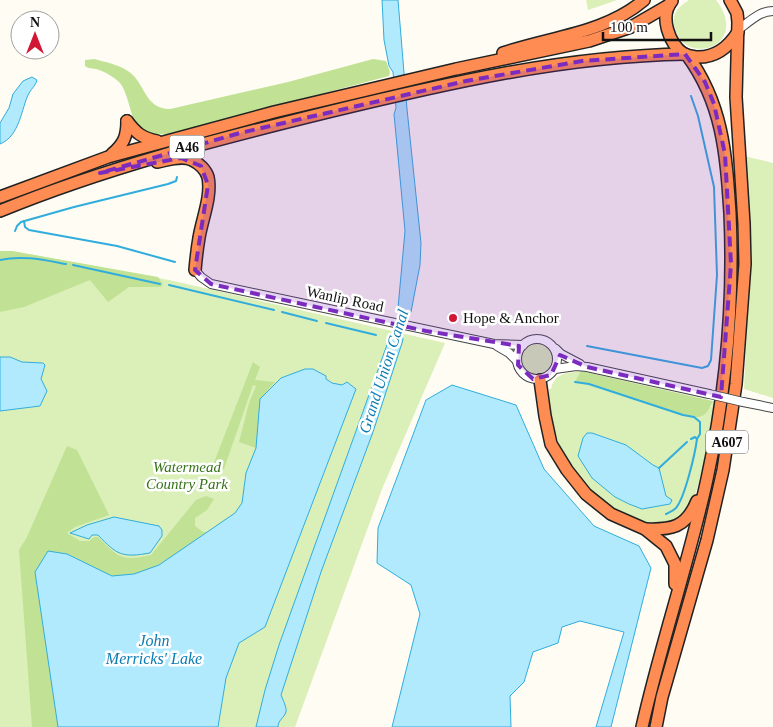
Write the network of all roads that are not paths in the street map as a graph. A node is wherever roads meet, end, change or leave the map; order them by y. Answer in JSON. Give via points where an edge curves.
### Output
{"nodes":[{"id":1,"x":644,"y":0,"type":"edge"},
{"id":2,"x":730,"y":0,"type":"edge"},
{"id":3,"x":670,"y":2,"type":"edge"},
{"id":4,"x":773,"y":12,"type":"edge"},
{"id":5,"x":738,"y":31,"type":"junction"},
{"id":6,"x":686,"y":55,"type":"junction"},
{"id":7,"x":456,"y":69,"type":"junction"},
{"id":8,"x":161,"y":141,"type":"junction"},
{"id":9,"x":108,"y":157,"type":"junction"},
{"id":10,"x":100,"y":173,"type":"junction"},
{"id":11,"x":0,"y":197,"type":"edge"},
{"id":12,"x":0,"y":211,"type":"edge"},
{"id":13,"x":195,"y":270,"type":"joint"},
{"id":14,"x":494,"y":344,"type":"junction"},
{"id":15,"x":522,"y":345,"type":"junction"},
{"id":16,"x":553,"y":346,"type":"junction"},
{"id":17,"x":517,"y":361,"type":"junction"},
{"id":18,"x":587,"y":367,"type":"junction"},
{"id":19,"x":556,"y":369,"type":"junction"},
{"id":20,"x":540,"y":380,"type":"junction"},
{"id":21,"x":773,"y":408,"type":"edge"},
{"id":22,"x":707,"y":479,"type":"junction"},
{"id":23,"x":645,"y":529,"type":"junction"},
{"id":24,"x":669,"y":623,"type":"junction"},
{"id":25,"x":642,"y":727,"type":"edge"},
{"id":26,"x":656,"y":727,"type":"edge"}],
"edges":[{"from":1,"to":7,"type":"highway","via":[[631,12],[612,21]]},
{"from":2,"to":5,"type":"highway","via":[[737,13]]},
{"from":3,"to":6,"type":"highway","via":[[666,17],[668,32]]},
{"from":3,"to":7,"type":"highway","number":"A46","via":[[631,27],[608,36]]},
{"from":4,"to":5,"type":"street","via":[[755,16]]},
{"from":5,"to":6,"type":"highway","via":[[727,46],[714,54]]},
{"from":5,"to":26,"type":"highway","number":"A607","via":[[737,106],[745,264],[736,384],[723,470],[707,540]]},
{"from":6,"to":10,"type":"highway","number":"A46","via":[[630,56],[561,64],[466,81],[187,147]]},
{"from":6,"to":22,"type":"highway","number":"A607","via":[[705,82],[721,128],[732,264],[723,382]]},
{"from":7,"to":8,"type":"highway","number":"A46"},
{"from":8,"to":9,"type":"highway","number":"A46"},
{"from":8,"to":9,"type":"highway","via":[[142,137],[127,121],[126,137]]},
{"from":9,"to":11,"type":"highway","number":"A46"},
{"from":10,"to":12,"type":"highway","number":"A46"},
{"from":10,"to":13,"type":"highway","via":[[182,158],[201,166],[208,174],[208,184]]},
{"from":13,"to":14,"type":"street","name":"Wanlip Road","via":[[211,284]]},
{"from":14,"to":15,"type":"street","name":"Wanlip Road"},
{"from":14,"to":17,"type":"street","name":"Wanlip Road"},
{"from":15,"to":16,"type":"street","via":[[539,339]]},
{"from":15,"to":17,"type":"street"},
{"from":16,"to":18,"type":"street","via":[[561,354]]},
{"from":16,"to":19,"type":"street","via":[[558,355]]},
{"from":17,"to":20,"type":"street","via":[[521,372]]},
{"from":18,"to":19,"type":"street"},
{"from":18,"to":21,"type":"street","bridge":true},
{"from":19,"to":20,"type":"street"},
{"from":20,"to":23,"type":"highway","via":[[550,444],[567,470],[586,494],[611,514]]},
{"from":22,"to":23,"type":"highway","via":[[688,518],[673,528]]},
{"from":22,"to":24,"type":"highway","number":"A607"},
{"from":23,"to":24,"type":"highway","via":[[666,546],[675,564]]},
{"from":24,"to":25,"type":"highway","number":"A607"}]}
